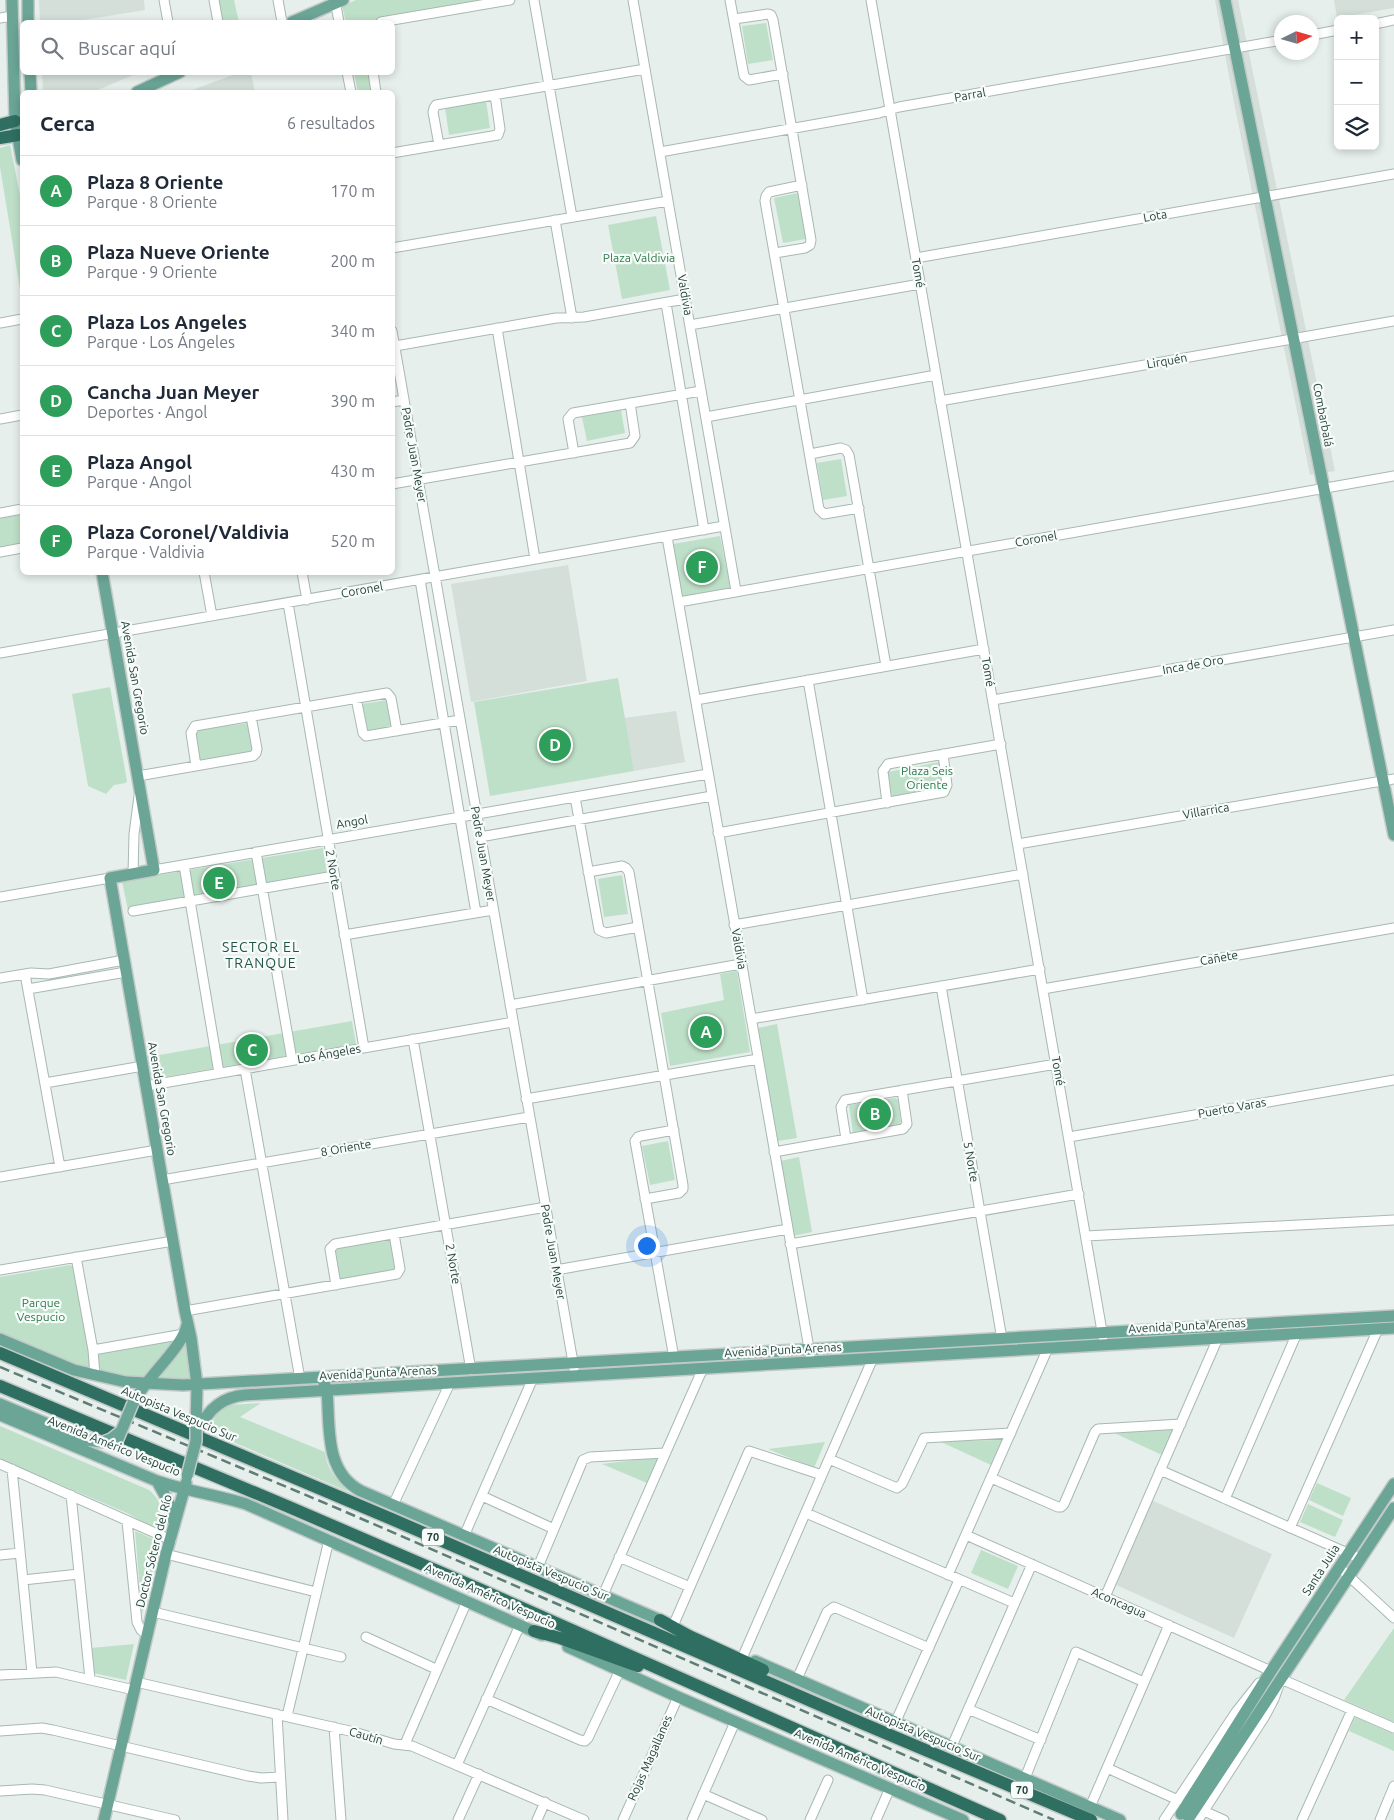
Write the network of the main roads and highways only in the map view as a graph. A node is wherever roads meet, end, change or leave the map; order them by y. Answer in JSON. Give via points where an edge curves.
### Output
{"nodes":[{"id":1,"x":12,"y":0,"type":"edge"},
{"id":2,"x":28,"y":0,"type":"edge"},
{"id":3,"x":1225,"y":0,"type":"edge"},
{"id":4,"x":338,"y":1,"type":"edge"},
{"id":5,"x":28,"y":20,"type":"edge"},
{"id":6,"x":296,"y":20,"type":"edge"},
{"id":7,"x":30,"y":75,"type":"edge"},
{"id":8,"x":174,"y":75,"type":"edge"},
{"id":9,"x":31,"y":90,"type":"edge"},
{"id":10,"x":141,"y":90,"type":"edge"},
{"id":11,"x":19,"y":121,"type":"edge"},
{"id":12,"x":0,"y":123,"type":"edge"},
{"id":13,"x":20,"y":135,"type":"edge"},
{"id":14,"x":0,"y":138,"type":"edge"},
{"id":15,"x":103,"y":575,"type":"edge"},
{"id":16,"x":1388,"y":779,"type":"edge"},
{"id":17,"x":1394,"y":835,"type":"edge"},
{"id":18,"x":154,"y":870,"type":"joint"},
{"id":19,"x":110,"y":878,"type":"joint"},
{"id":20,"x":1394,"y":1316,"type":"edge"},
{"id":21,"x":1394,"y":1328,"type":"edge"},
{"id":22,"x":186,"y":1329,"type":"junction"},
{"id":23,"x":0,"y":1339,"type":"edge"},
{"id":24,"x":1104,"y":1339,"type":"junction"},
{"id":25,"x":0,"y":1353,"type":"edge"},
{"id":26,"x":810,"y":1356,"type":"junction"},
{"id":27,"x":574,"y":1370,"type":"junction"},
{"id":28,"x":316,"y":1378,"type":"junction"},
{"id":29,"x":145,"y":1384,"type":"junction"},
{"id":30,"x":197,"y":1385,"type":"junction"},
{"id":31,"x":0,"y":1386,"type":"edge"},
{"id":32,"x":327,"y":1390,"type":"junction"},
{"id":33,"x":0,"y":1404,"type":"edge"},
{"id":34,"x":0,"y":1415,"type":"edge"},
{"id":35,"x":198,"y":1429,"type":"junction"},
{"id":36,"x":120,"y":1432,"type":"junction"},
{"id":37,"x":196,"y":1441,"type":"joint"},
{"id":38,"x":118,"y":1464,"type":"junction"},
{"id":39,"x":157,"y":1480,"type":"junction"},
{"id":40,"x":1394,"y":1484,"type":"edge"},
{"id":41,"x":184,"y":1489,"type":"junction"},
{"id":42,"x":1394,"y":1508,"type":"edge"},
{"id":43,"x":175,"y":1526,"type":"junction"},
{"id":44,"x":660,"y":1620,"type":"junction"},
{"id":45,"x":534,"y":1631,"type":"junction"},
{"id":46,"x":676,"y":1675,"type":"junction"},
{"id":47,"x":864,"y":1724,"type":"junction"},
{"id":48,"x":942,"y":1816,"type":"edge"},
{"id":49,"x":1189,"y":1817,"type":"edge"},
{"id":50,"x":104,"y":1820,"type":"edge"},
{"id":51,"x":963,"y":1820,"type":"edge"},
{"id":52,"x":1000,"y":1820,"type":"edge"},
{"id":53,"x":1091,"y":1820,"type":"edge"},
{"id":54,"x":1120,"y":1820,"type":"edge"}],
"edges":[{"from":1,"to":11,"type":"main road"},
{"from":2,"to":5,"type":"main road"},
{"from":3,"to":16,"type":"main road","name":"Combarbalá","via":[[1354,637]]},
{"from":4,"to":6,"type":"main road"},
{"from":7,"to":9,"type":"main road"},
{"from":8,"to":10,"type":"main road"},
{"from":11,"to":12,"type":"highway"},
{"from":11,"to":13,"type":"main road"},
{"from":13,"to":14,"type":"highway"},
{"from":15,"to":18,"type":"main road","name":"Avenida San Gregorio"},
{"from":16,"to":17,"type":"main road","name":"Combarbalá"},
{"from":18,"to":19,"type":"main road","name":"Angol"},
{"from":19,"to":22,"type":"main road","name":"Avenida San Gregorio"},
{"from":20,"to":24,"type":"main road","name":"Avenida Punta Arenas"},
{"from":21,"to":24,"type":"main road","name":"Avenida Punta Arenas","via":[[1218,1338]]},
{"from":22,"to":29,"type":"main road"},
{"from":22,"to":30,"type":"main road","name":"Avenida San Gregorio","via":[[192,1338]]},
{"from":23,"to":29,"type":"main road","via":[[54,1363]]},
{"from":24,"to":26,"type":"main road","name":"Avenida Punta Arenas","via":[[1002,1339]]},
{"from":24,"to":26,"type":"main road","name":"Avenida Punta Arenas","via":[[1048,1348],[874,1358]]},
{"from":25,"to":47,"type":"highway","name":"Autopista Vespucio Sur","number":"70"},
{"from":26,"to":27,"type":"main road","name":"Avenida Punta Arenas","via":[[703,1368]]},
{"from":26,"to":27,"type":"main road","name":"Avenida Punta Arenas","via":[[674,1358]]},
{"from":27,"to":28,"type":"main road","name":"Avenida Punta Arenas","via":[[471,1370]]},
{"from":27,"to":32,"type":"main road","name":"Avenida Punta Arenas","via":[[533,1378]]},
{"from":28,"to":30,"type":"main road","name":"Avenida Punta Arenas"},
{"from":28,"to":32,"type":"main road","via":[[324,1383]]},
{"from":29,"to":30,"type":"main road"},
{"from":29,"to":36,"type":"main road","bridge":true},
{"from":30,"to":35,"type":"main road"},
{"from":31,"to":46,"type":"highway","number":"70"},
{"from":32,"to":35,"type":"main road","name":"Avenida Punta Arenas","via":[[234,1396],[211,1410]]},
{"from":32,"to":44,"type":"main road","via":[[331,1450],[338,1470],[356,1489]]},
{"from":33,"to":36,"type":"main road","bridge":true,"via":[[86,1440],[103,1442]]},
{"from":34,"to":38,"type":"main road","name":"Avenida Américo Vespucio"},
{"from":35,"to":37,"type":"main road","name":"Avenida Punta Arenas","bridge":true},
{"from":36,"to":38,"type":"main road","bridge":true,"via":[[115,1446]]},
{"from":37,"to":41,"type":"main road","name":"Doctor Sótero del Río","bridge":true},
{"from":38,"to":39,"type":"main road","name":"Avenida Américo Vespucio"},
{"from":39,"to":41,"type":"main road","name":"Avenida Américo Vespucio"},
{"from":39,"to":43,"type":"main road","via":[[169,1503]]},
{"from":40,"to":49,"type":"main road","name":"Santa Julia","via":[[1271,1671]]},
{"from":41,"to":43,"type":"main road","name":"Doctor Sótero del Río"},
{"from":41,"to":45,"type":"main road","name":"Avenida Américo Vespucio","via":[[246,1504]]},
{"from":42,"to":49,"type":"main road"},
{"from":43,"to":50,"type":"main road","name":"Doctor Sótero del Río"},
{"from":44,"to":47,"type":"highway","via":[[828,1701]]},
{"from":44,"to":54,"type":"main road"},
{"from":45,"to":46,"type":"highway","via":[[640,1667]]},
{"from":45,"to":48,"type":"main road","name":"Avenida Américo Vespucio","via":[[890,1788]]},
{"from":46,"to":52,"type":"highway","number":"70"},
{"from":47,"to":53,"type":"highway","name":"Autopista Vespucio Sur","number":"70"},
{"from":48,"to":51,"type":"main road","name":"Avenida Américo Vespucio"}]}
